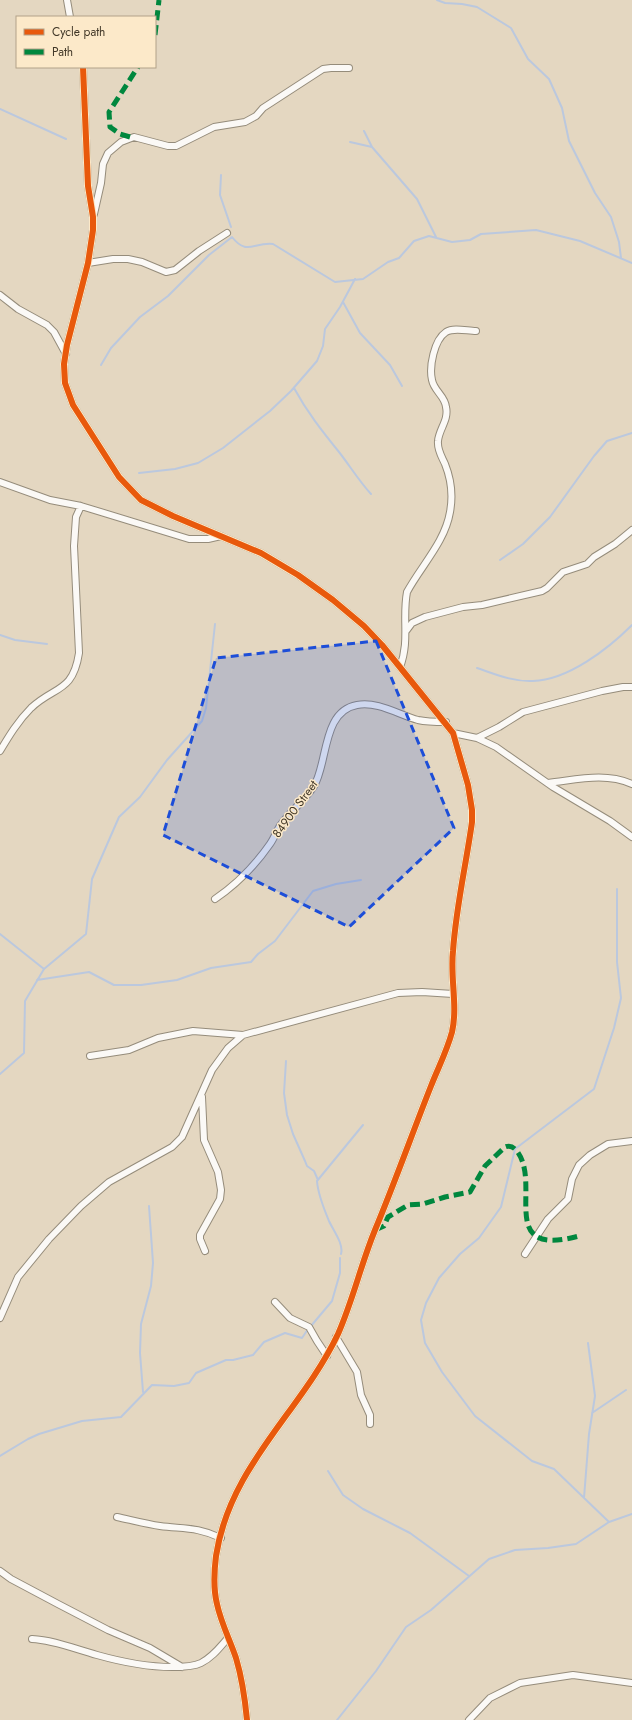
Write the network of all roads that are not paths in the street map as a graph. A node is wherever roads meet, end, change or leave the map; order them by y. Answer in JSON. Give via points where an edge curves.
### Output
{"nodes":[{"id":1,"x":67,"y":0,"type":"edge"},
{"id":2,"x":70,"y":16,"type":"edge"},
{"id":3,"x":83,"y":68,"type":"edge"},
{"id":4,"x":349,"y":68,"type":"dead end"},
{"id":5,"x":93,"y":217,"type":"junction"},
{"id":6,"x":227,"y":233,"type":"dead end"},
{"id":7,"x":88,"y":263,"type":"junction"},
{"id":8,"x":0,"y":295,"type":"edge"},
{"id":9,"x":476,"y":331,"type":"dead end"},
{"id":10,"x":66,"y":354,"type":"junction"},
{"id":11,"x":0,"y":482,"type":"edge"},
{"id":12,"x":81,"y":506,"type":"junction"},
{"id":13,"x":632,"y":530,"type":"edge"},
{"id":14,"x":222,"y":536,"type":"junction"},
{"id":15,"x":406,"y":631,"type":"junction"},
{"id":16,"x":400,"y":667,"type":"junction"},
{"id":17,"x":632,"y":687,"type":"edge"},
{"id":18,"x":446,"y":722,"type":"junction"},
{"id":19,"x":454,"y":733,"type":"junction"},
{"id":20,"x":477,"y":738,"type":"junction"},
{"id":21,"x":0,"y":751,"type":"edge"},
{"id":22,"x":548,"y":784,"type":"junction"},
{"id":23,"x":632,"y":784,"type":"edge"},
{"id":24,"x":632,"y":837,"type":"edge"},
{"id":25,"x":215,"y":899,"type":"dead end"},
{"id":26,"x":453,"y":994,"type":"junction"},
{"id":27,"x":243,"y":1035,"type":"junction"},
{"id":28,"x":90,"y":1056,"type":"dead end"},
{"id":29,"x":202,"y":1093,"type":"junction"},
{"id":30,"x":632,"y":1141,"type":"edge"},
{"id":31,"x":205,"y":1251,"type":"dead end"},
{"id":32,"x":526,"y":1254,"type":"dead end"},
{"id":33,"x":275,"y":1302,"type":"dead end"},
{"id":34,"x":0,"y":1318,"type":"edge"},
{"id":35,"x":336,"y":1337,"type":"junction"},
{"id":36,"x":327,"y":1356,"type":"junction"},
{"id":37,"x":370,"y":1424,"type":"dead end"},
{"id":38,"x":117,"y":1517,"type":"dead end"},
{"id":39,"x":221,"y":1538,"type":"junction"},
{"id":40,"x":0,"y":1571,"type":"edge"},
{"id":41,"x":228,"y":1638,"type":"junction"},
{"id":42,"x":32,"y":1639,"type":"dead end"},
{"id":43,"x":182,"y":1667,"type":"junction"},
{"id":44,"x":632,"y":1683,"type":"edge"},
{"id":45,"x":247,"y":1720,"type":"edge"},
{"id":46,"x":469,"y":1720,"type":"edge"}],
"edges":[{"from":1,"to":2,"type":"street"},
{"from":3,"to":5,"type":"street","via":[[88,186]]},
{"from":4,"to":5,"type":"street","via":[[323,69],[263,108],[252,119],[214,127],[176,146],[130,137],[120,142],[108,153],[103,164]]},
{"from":5,"to":7,"type":"street"},
{"from":6,"to":7,"type":"street","via":[[175,270],[166,272],[128,259]]},
{"from":7,"to":10,"type":"street","via":[[66,345]]},
{"from":8,"to":10,"type":"street","via":[[48,326]]},
{"from":9,"to":15,"type":"street","via":[[446,332],[435,348],[432,381],[446,402],[447,414],[437,442],[450,478],[452,497],[447,525],[438,545],[407,592]]},
{"from":10,"to":14,"type":"street","via":[[65,383],[73,405],[129,489],[149,506]]},
{"from":11,"to":12,"type":"street","via":[[50,500]]},
{"from":12,"to":14,"type":"street","via":[[189,539]]},
{"from":12,"to":21,"type":"street","via":[[76,517],[74,546],[79,653],[77,668],[67,683],[28,711]]},
{"from":13,"to":15,"type":"street","via":[[587,564],[563,572],[547,588],[425,617],[412,624]]},
{"from":14,"to":16,"type":"street","via":[[262,553],[333,600],[364,626]]},
{"from":15,"to":16,"type":"street","via":[[405,655]]},
{"from":16,"to":18,"type":"street"},
{"from":17,"to":20,"type":"street","via":[[602,691],[523,712]]},
{"from":18,"to":19,"type":"street"},
{"from":18,"to":25,"type":"street","name":"84900 Street","via":[[419,720],[369,704],[347,709],[338,717],[328,738],[314,786],[281,825],[246,875]]},
{"from":19,"to":20,"type":"street"},
{"from":19,"to":26,"type":"street","via":[[468,785],[472,822],[452,952]]},
{"from":20,"to":22,"type":"street","via":[[496,747]]},
{"from":22,"to":23,"type":"street","via":[[601,777],[622,779]]},
{"from":22,"to":24,"type":"street"},
{"from":26,"to":27,"type":"street","via":[[398,993]]},
{"from":26,"to":35,"type":"street","via":[[452,1031],[447,1047]]},
{"from":27,"to":28,"type":"street","via":[[193,1032],[158,1038],[129,1050]]},
{"from":27,"to":29,"type":"street","via":[[219,1059]]},
{"from":29,"to":31,"type":"street","via":[[204,1140],[218,1172],[221,1190],[220,1199],[200,1235]]},
{"from":29,"to":34,"type":"street","via":[[182,1137],[172,1147],[99,1189],[49,1239],[18,1277]]},
{"from":30,"to":32,"type":"street","via":[[608,1144],[590,1155],[579,1166],[572,1180],[568,1199],[548,1219]]},
{"from":33,"to":36,"type":"street","via":[[290,1318],[309,1327]]},
{"from":35,"to":36,"type":"street"},
{"from":35,"to":37,"type":"street","via":[[357,1372]]},
{"from":36,"to":39,"type":"street","via":[[252,1462],[224,1525]]},
{"from":38,"to":39,"type":"street","via":[[161,1526],[195,1528]]},
{"from":39,"to":41,"type":"street","via":[[214,1580],[216,1603]]},
{"from":40,"to":43,"type":"street","via":[[58,1604],[150,1648]]},
{"from":41,"to":43,"type":"street","via":[[208,1659],[200,1664]]},
{"from":41,"to":45,"type":"street","via":[[240,1675]]},
{"from":42,"to":43,"type":"street","via":[[142,1666]]},
{"from":44,"to":46,"type":"street","via":[[573,1675],[520,1683],[490,1698]]}]}
